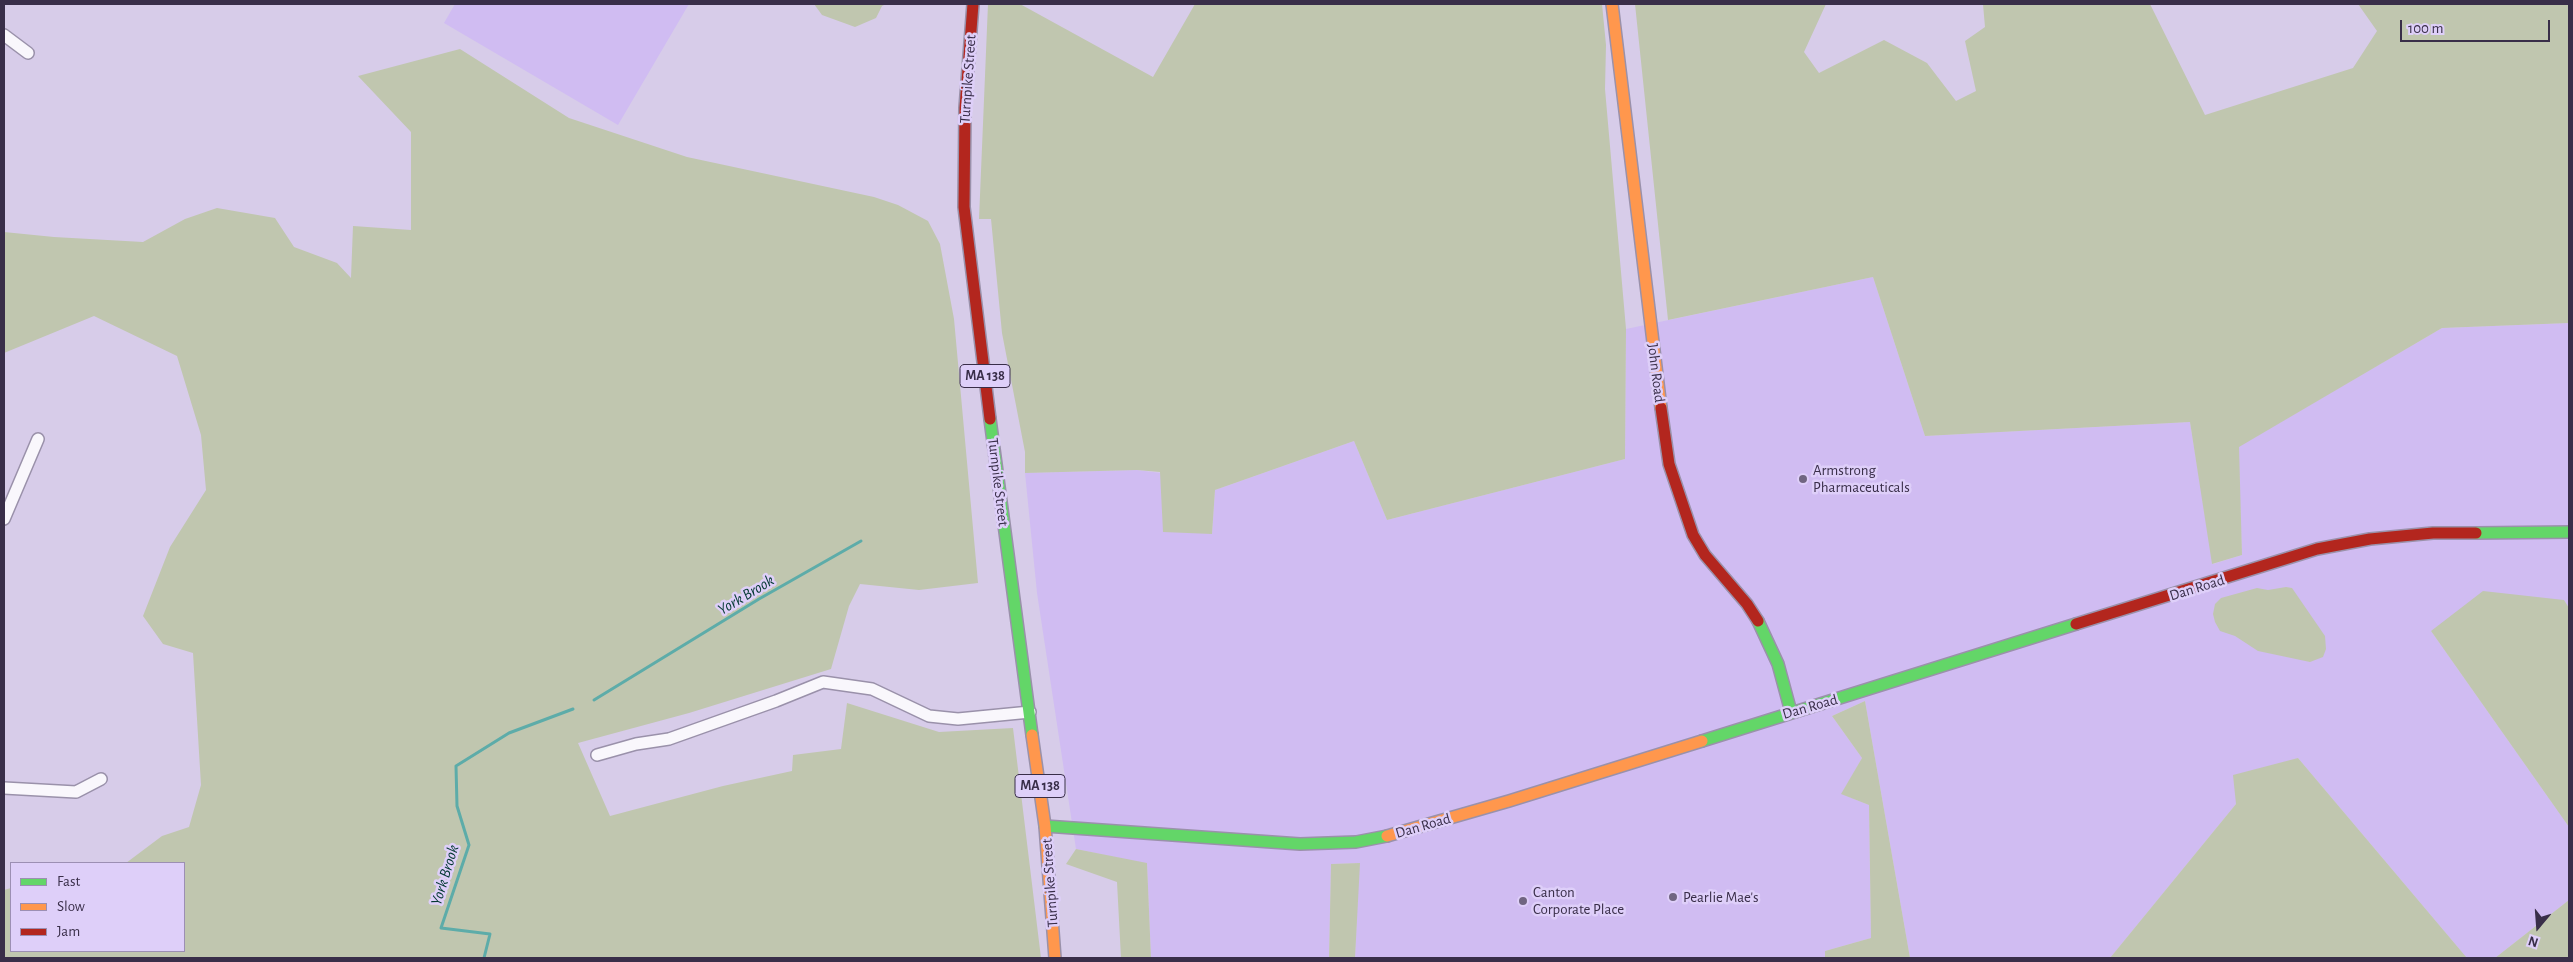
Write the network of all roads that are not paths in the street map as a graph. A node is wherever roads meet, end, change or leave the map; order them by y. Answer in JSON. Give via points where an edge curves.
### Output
{"nodes":[{"id":1,"x":973,"y":4,"type":"edge"},
{"id":2,"x":1612,"y":4,"type":"edge"},
{"id":3,"x":4,"y":36,"type":"edge"},
{"id":4,"x":28,"y":53,"type":"dead end"},
{"id":5,"x":38,"y":439,"type":"dead end"},
{"id":6,"x":4,"y":519,"type":"edge"},
{"id":7,"x":2569,"y":532,"type":"edge"},
{"id":8,"x":1030,"y":712,"type":"junction"},
{"id":9,"x":1791,"y":712,"type":"junction"},
{"id":10,"x":597,"y":756,"type":"dead end"},
{"id":11,"x":101,"y":779,"type":"dead end"},
{"id":12,"x":4,"y":788,"type":"edge"},
{"id":13,"x":1045,"y":826,"type":"junction"},
{"id":14,"x":1055,"y":958,"type":"edge"}],
"edges":[{"from":1,"to":8,"type":"street","name":"Turnpike Street","number":"MA 138","via":[[965,108],[964,206],[1004,534]]},
{"from":2,"to":9,"type":"street","name":"John Road","via":[[1669,464],[1693,534],[1705,555],[1748,604],[1763,629],[1778,664]]},
{"from":3,"to":4,"type":"street"},
{"from":5,"to":6,"type":"street"},
{"from":7,"to":9,"type":"street","name":"Dan Road","via":[[2433,532],[2335,545],[2007,645],[1866,692]]},
{"from":8,"to":10,"type":"street","via":[[958,719],[929,716],[872,689],[823,682],[776,702],[669,738]]},
{"from":8,"to":13,"type":"street","name":"Turnpike Street","number":"MA 138"},
{"from":9,"to":13,"type":"street","name":"Dan Road","via":[[1402,833],[1356,842],[1300,844]]},
{"from":11,"to":12,"type":"street","via":[[76,792]]},
{"from":13,"to":14,"type":"street","name":"Turnpike Street","number":"MA 138"}]}
